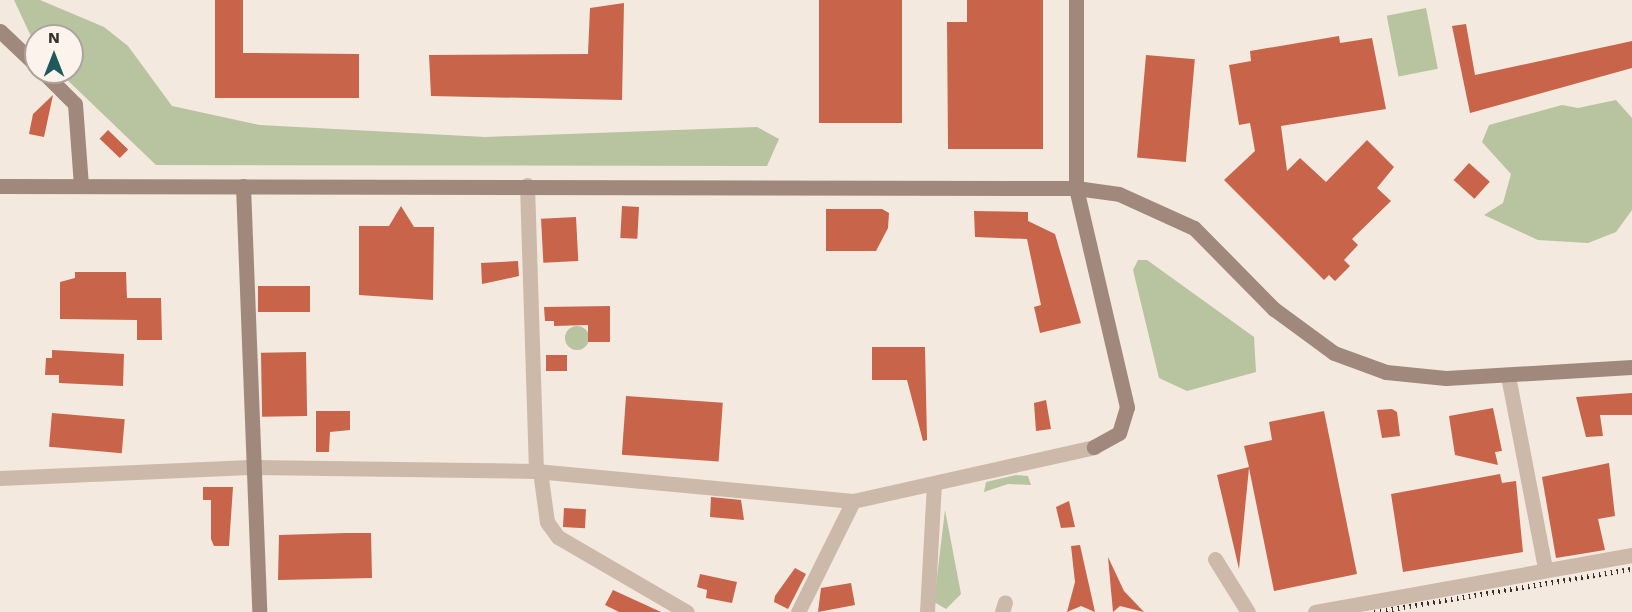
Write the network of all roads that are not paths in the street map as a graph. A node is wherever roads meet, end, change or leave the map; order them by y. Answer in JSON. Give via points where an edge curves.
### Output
{"nodes":[{"id":1,"x":1076,"y":0,"type":"edge"},
{"id":2,"x":0,"y":31,"type":"edge"},
{"id":3,"x":24,"y":54,"type":"edge"},
{"id":4,"x":54,"y":84,"type":"edge"},
{"id":5,"x":527,"y":185,"type":"junction"},
{"id":6,"x":0,"y":186,"type":"edge"},
{"id":7,"x":81,"y":186,"type":"junction"},
{"id":8,"x":243,"y":186,"type":"junction"},
{"id":9,"x":1076,"y":188,"type":"junction"},
{"id":10,"x":1632,"y":367,"type":"edge"},
{"id":11,"x":1508,"y":376,"type":"junction"},
{"id":12,"x":250,"y":467,"type":"junction"},
{"id":13,"x":538,"y":471,"type":"junction"},
{"id":14,"x":0,"y":478,"type":"edge"},
{"id":15,"x":934,"y":484,"type":"junction"},
{"id":16,"x":853,"y":501,"type":"junction"},
{"id":17,"x":1632,"y":555,"type":"edge"},
{"id":18,"x":1215,"y":559,"type":"dead end"},
{"id":19,"x":1545,"y":569,"type":"junction"},
{"id":20,"x":259,"y":612,"type":"edge"},
{"id":21,"x":687,"y":612,"type":"edge"},
{"id":22,"x":798,"y":612,"type":"edge"},
{"id":23,"x":927,"y":612,"type":"edge"},
{"id":24,"x":1248,"y":612,"type":"edge"},
{"id":25,"x":1315,"y":612,"type":"edge"}],
"edges":[{"from":1,"to":9,"type":"street"},
{"from":2,"to":3,"type":"street"},
{"from":4,"to":7,"type":"street","via":[[78,111]]},
{"from":5,"to":8,"type":"street"},
{"from":5,"to":9,"type":"street"},
{"from":5,"to":13,"type":"street"},
{"from":6,"to":7,"type":"street"},
{"from":7,"to":8,"type":"street"},
{"from":8,"to":12,"type":"street"},
{"from":9,"to":11,"type":"street","via":[[1128,197],[1194,228],[1274,309],[1334,353],[1386,372],[1446,378]]},
{"from":9,"to":15,"type":"street","via":[[1127,407],[1119,433],[1094,447]]},
{"from":10,"to":11,"type":"street"},
{"from":11,"to":19,"type":"street"},
{"from":12,"to":13,"type":"street"},
{"from":12,"to":14,"type":"street"},
{"from":12,"to":20,"type":"street"},
{"from":13,"to":16,"type":"street"},
{"from":13,"to":21,"type":"street","via":[[547,522],[558,537]]},
{"from":15,"to":16,"type":"street"},
{"from":15,"to":23,"type":"street"},
{"from":16,"to":22,"type":"street"},
{"from":17,"to":19,"type":"street"},
{"from":18,"to":24,"type":"street"},
{"from":19,"to":25,"type":"street"}]}
